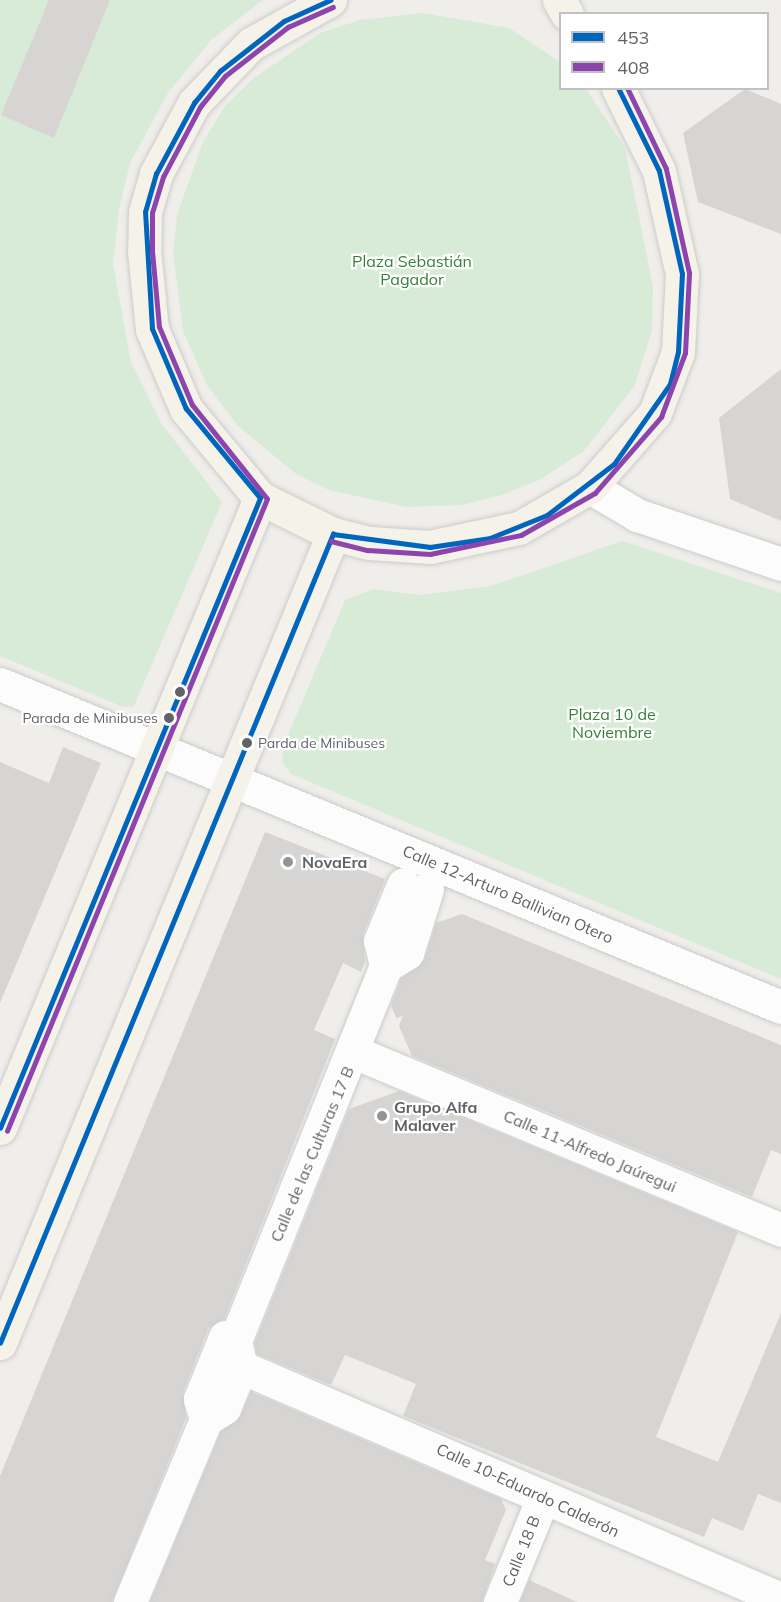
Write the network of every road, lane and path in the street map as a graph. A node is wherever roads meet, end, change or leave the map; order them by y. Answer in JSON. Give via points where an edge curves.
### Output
{"nodes":[{"id":1,"x":330,"y":0,"type":"edge"},
{"id":2,"x":619,"y":90,"type":"edge"},
{"id":3,"x":590,"y":486,"type":"junction"},
{"id":4,"x":260,"y":498,"type":"junction"},
{"id":5,"x":333,"y":534,"type":"junction"},
{"id":6,"x":781,"y":564,"type":"edge"},
{"id":7,"x":0,"y":684,"type":"edge"},
{"id":8,"x":157,"y":748,"type":"junction"},
{"id":9,"x":235,"y":781,"type":"junction"},
{"id":10,"x":415,"y":887,"type":"dead end"},
{"id":11,"x":781,"y":1007,"type":"edge"},
{"id":12,"x":354,"y":1052,"type":"junction"},
{"id":13,"x":0,"y":1128,"type":"edge"},
{"id":14,"x":781,"y":1230,"type":"edge"},
{"id":15,"x":0,"y":1343,"type":"edge"},
{"id":16,"x":234,"y":1348,"type":"junction"},
{"id":17,"x":542,"y":1500,"type":"junction"},
{"id":18,"x":781,"y":1599,"type":"edge"},
{"id":19,"x":130,"y":1602,"type":"edge"},
{"id":20,"x":500,"y":1602,"type":"edge"}],
"edges":[{"from":1,"to":4,"type":"main road","via":[[284,21],[220,71],[172,138],[146,212],[146,291],[166,371],[210,444]]},
{"from":2,"to":3,"type":"main road","via":[[659,171],[682,274],[682,317],[670,384],[655,413]]},
{"from":3,"to":5,"type":"main road","via":[[519,528],[460,544],[399,547]]},
{"from":3,"to":6,"type":"street","via":[[637,515]]},
{"from":4,"to":5,"type":"main road"},
{"from":4,"to":8,"type":"main road"},
{"from":5,"to":9,"type":"main road"},
{"from":7,"to":8,"type":"street"},
{"from":8,"to":9,"type":"street","name":"Calle 12-Arturo Ballivian Otero"},
{"from":8,"to":13,"type":"main road"},
{"from":9,"to":11,"type":"street","name":"Calle 12-Arturo Ballivian Otero"},
{"from":9,"to":15,"type":"main road"},
{"from":10,"to":12,"type":"street","name":"Calle de las Culturas 17 B","via":[[407,953],[386,966]]},
{"from":12,"to":14,"type":"street","name":"Calle 11-Alfredo Jaúregui"},
{"from":12,"to":16,"type":"street","name":"Calle de las Culturas 17 B"},
{"from":16,"to":17,"type":"street","name":"Calle 10-Eduardo Calderón","via":[[526,1486]]},
{"from":16,"to":19,"type":"street","name":"Calle de las Culturas 17 B","via":[[224,1408],[206,1419]]},
{"from":17,"to":18,"type":"street","name":"Calle 10-Eduardo Calderón"},
{"from":17,"to":20,"type":"street","name":"Calle 18 B"}]}
